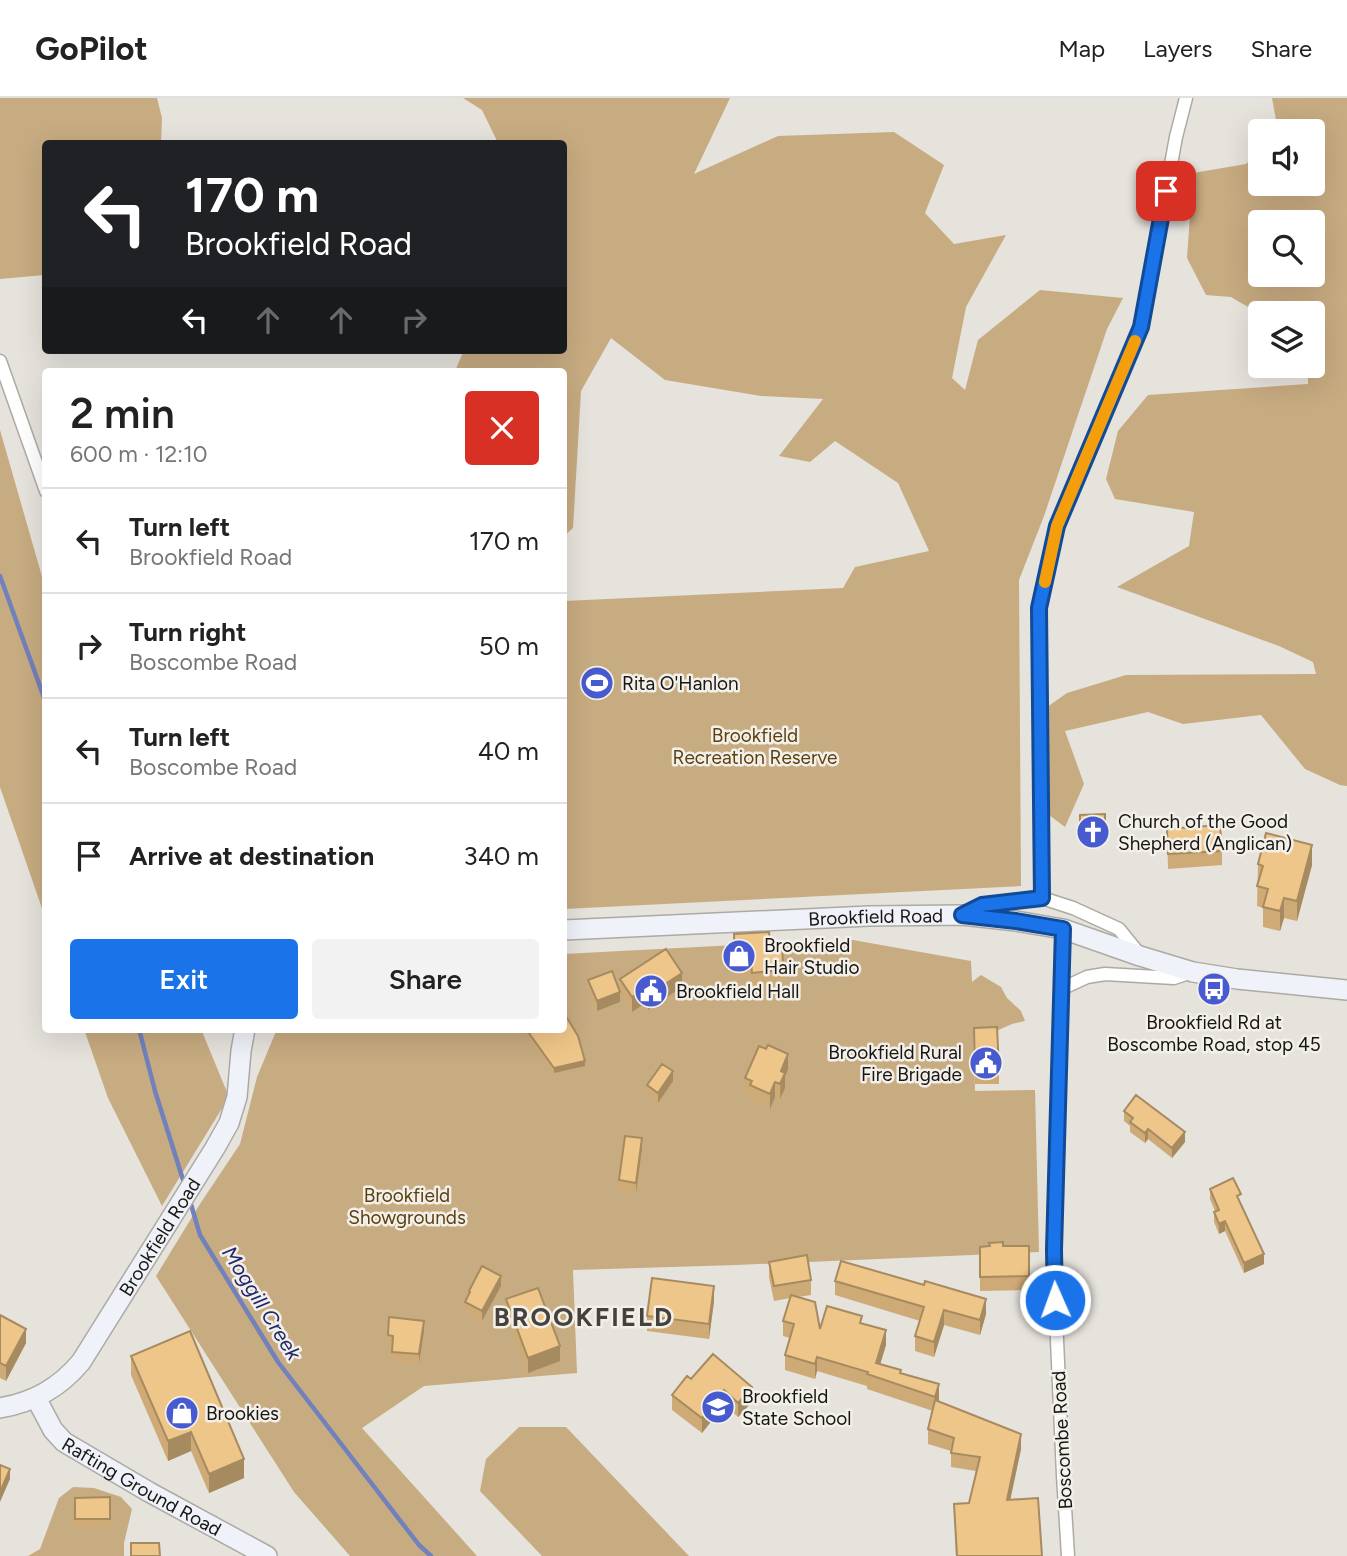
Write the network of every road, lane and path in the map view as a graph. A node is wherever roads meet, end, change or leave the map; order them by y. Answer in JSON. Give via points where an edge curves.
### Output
{"nodes":[{"id":1,"x":1186,"y":98,"type":"edge"},
{"id":2,"x":0,"y":361,"type":"edge"},
{"id":3,"x":42,"y":480,"type":"edge"},
{"id":4,"x":1042,"y":898,"type":"junction"},
{"id":5,"x":962,"y":915,"type":"junction"},
{"id":6,"x":567,"y":929,"type":"edge"},
{"id":7,"x":1063,"y":929,"type":"junction"},
{"id":8,"x":1140,"y":956,"type":"junction"},
{"id":9,"x":1193,"y":972,"type":"junction"},
{"id":10,"x":1060,"y":989,"type":"junction"},
{"id":11,"x":1347,"y":990,"type":"edge"},
{"id":12,"x":236,"y":1033,"type":"edge"},
{"id":13,"x":244,"y":1033,"type":"edge"},
{"id":14,"x":241,"y":1051,"type":"junction"},
{"id":15,"x":36,"y":1398,"type":"junction"},
{"id":16,"x":0,"y":1408,"type":"edge"},
{"id":17,"x":267,"y":1556,"type":"edge"},
{"id":18,"x":1068,"y":1556,"type":"edge"}],
"edges":[{"from":1,"to":4,"type":"street","via":[[1141,327],[1057,526],[1039,608]]},
{"from":2,"to":3,"type":"street"},
{"from":4,"to":5,"type":"street","via":[[982,905]]},
{"from":4,"to":8,"type":"street","via":[[1119,929]]},
{"from":5,"to":6,"type":"main road","name":"Brookfield Road"},
{"from":5,"to":7,"type":"main road","name":"Brookfield Road"},
{"from":7,"to":8,"type":"main road","name":"Brookfield Road"},
{"from":7,"to":10,"type":"street","name":"Boscombe Road"},
{"from":8,"to":9,"type":"main road","name":"Brookfield Road"},
{"from":9,"to":10,"type":"street","via":[[1174,978],[1105,974]]},
{"from":9,"to":11,"type":"main road","name":"Brookfield Road"},
{"from":10,"to":18,"type":"street","name":"Boscombe Road","via":[[1054,1250]]},
{"from":12,"to":14,"type":"main road","name":"Brookfield Road"},
{"from":13,"to":14,"type":"main road","name":"Brookfield Road"},
{"from":14,"to":15,"type":"main road","name":"Brookfield Road","via":[[237,1097],[215,1148],[81,1362],[61,1383]]},
{"from":15,"to":16,"type":"main road","name":"Brookfield Road"},
{"from":15,"to":17,"type":"main road","name":"Rafting Ground Road","via":[[64,1443]]}]}
